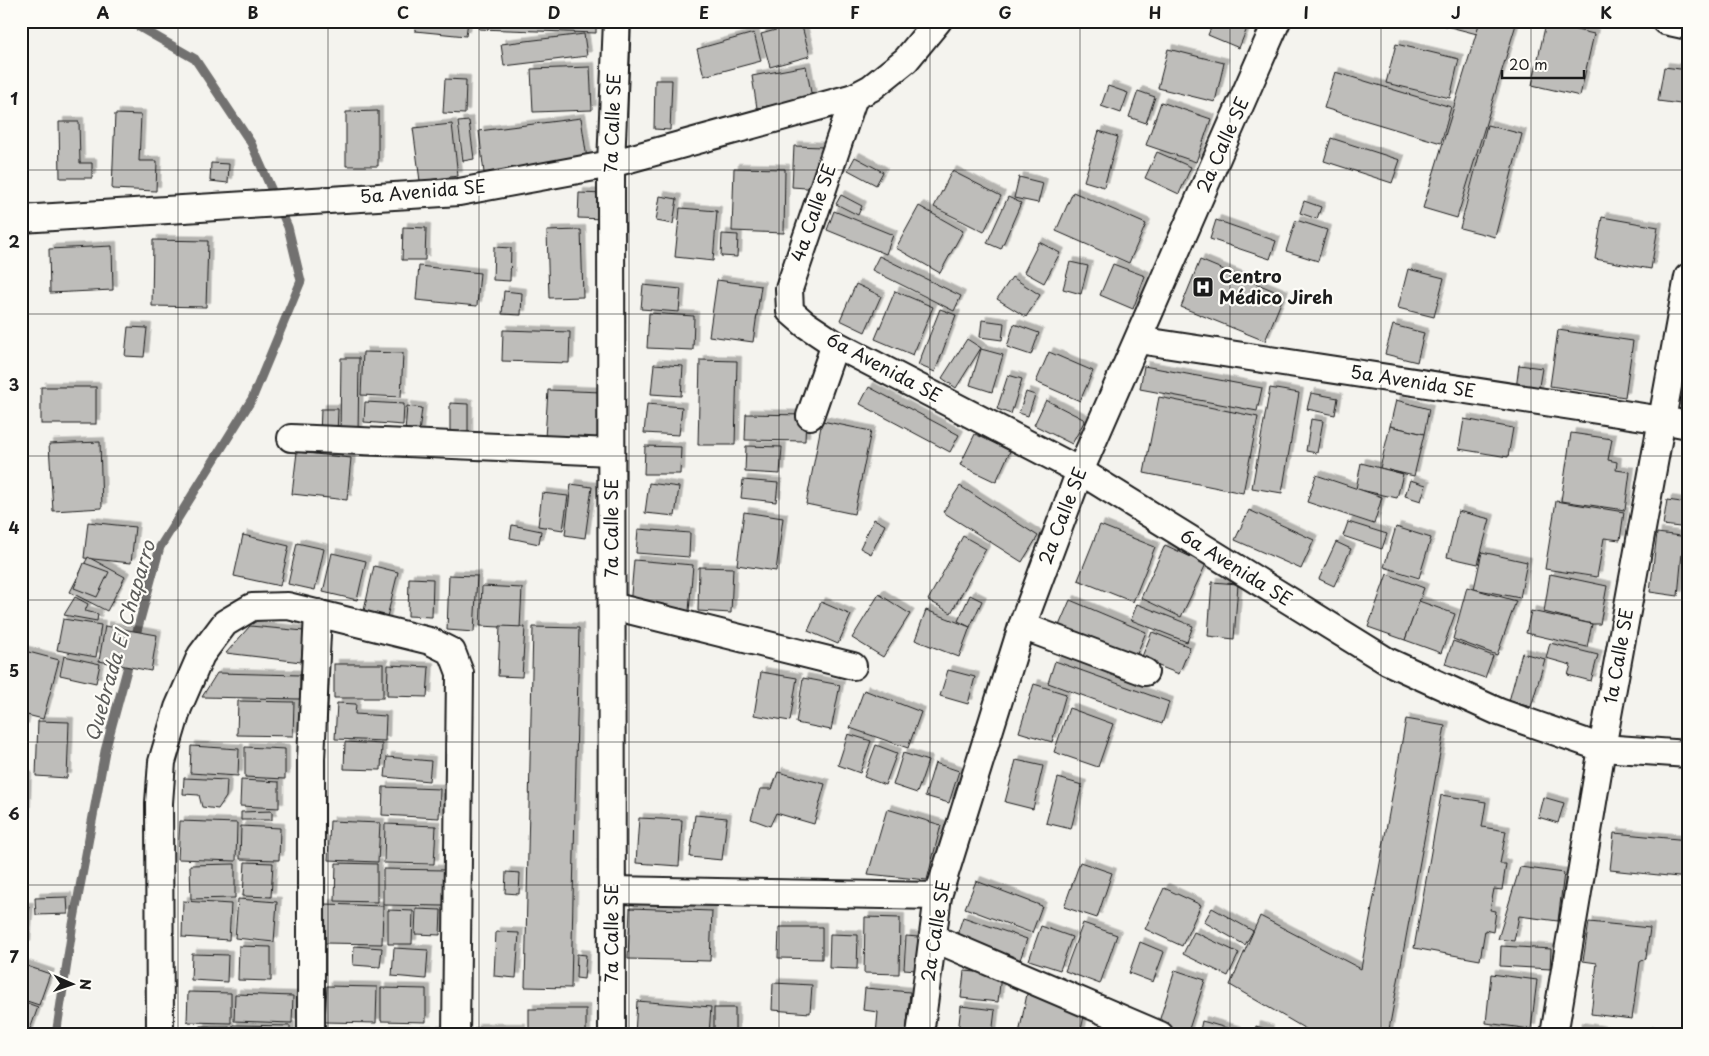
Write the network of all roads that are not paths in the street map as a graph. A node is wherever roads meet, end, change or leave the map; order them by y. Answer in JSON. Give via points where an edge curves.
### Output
{"nodes":[{"id":1,"x":617,"y":21,"type":"edge"},
{"id":2,"x":938,"y":21,"type":"edge"},
{"id":3,"x":1277,"y":21,"type":"edge"},
{"id":4,"x":1665,"y":21,"type":"edge"},
{"id":5,"x":1688,"y":26,"type":"edge"},
{"id":6,"x":862,"y":92,"type":"junction"},
{"id":7,"x":611,"y":164,"type":"junction"},
{"id":8,"x":21,"y":219,"type":"edge"},
{"id":9,"x":1688,"y":277,"type":"edge"},
{"id":10,"x":804,"y":324,"type":"joint"},
{"id":11,"x":1138,"y":340,"type":"junction"},
{"id":12,"x":835,"y":344,"type":"junction"},
{"id":13,"x":810,"y":416,"type":"dead end"},
{"id":14,"x":1663,"y":420,"type":"junction"},
{"id":15,"x":1688,"y":425,"type":"edge"},
{"id":16,"x":291,"y":438,"type":"dead end"},
{"id":17,"x":612,"y":452,"type":"junction"},
{"id":18,"x":1080,"y":472,"type":"junction"},
{"id":19,"x":612,"y":606,"type":"junction"},
{"id":20,"x":318,"y":613,"type":"junction"},
{"id":21,"x":1022,"y":626,"type":"junction"},
{"id":22,"x":853,"y":666,"type":"dead end"},
{"id":23,"x":1145,"y":672,"type":"dead end"},
{"id":24,"x":1602,"y":748,"type":"junction"},
{"id":25,"x":1688,"y":754,"type":"edge"},
{"id":26,"x":612,"y":890,"type":"junction"},
{"id":27,"x":938,"y":896,"type":"junction"},
{"id":28,"x":933,"y":938,"type":"junction"},
{"id":29,"x":160,"y":1035,"type":"edge"},
{"id":30,"x":311,"y":1035,"type":"edge"},
{"id":31,"x":456,"y":1035,"type":"edge"},
{"id":32,"x":612,"y":1035,"type":"edge"},
{"id":33,"x":920,"y":1035,"type":"edge"},
{"id":34,"x":1160,"y":1035,"type":"edge"},
{"id":35,"x":1554,"y":1035,"type":"edge"}],
"edges":[{"from":1,"to":7,"type":"street","name":"7a Calle SE"},
{"from":2,"to":6,"type":"street","via":[[906,60]]},
{"from":3,"to":11,"type":"street","name":"2a Calle SE"},
{"from":4,"to":5,"type":"street"},
{"from":6,"to":7,"type":"street","name":"5a Avenida SE"},
{"from":6,"to":10,"type":"street","name":"4a Calle SE","via":[[788,289],[790,311]]},
{"from":7,"to":8,"type":"street","name":"5a Avenida SE","via":[[459,192]]},
{"from":7,"to":17,"type":"street","name":"7a Calle SE"},
{"from":9,"to":14,"type":"street","name":"1a Calle SE"},
{"from":10,"to":12,"type":"street","name":"6a Avenida SE"},
{"from":11,"to":14,"type":"street","name":"5a Avenida SE"},
{"from":11,"to":18,"type":"street","name":"2a Calle SE"},
{"from":12,"to":13,"type":"street"},
{"from":12,"to":18,"type":"street","name":"6a Avenida SE"},
{"from":14,"to":15,"type":"street","name":"5a Avenida SE"},
{"from":14,"to":24,"type":"street","name":"1a Calle SE"},
{"from":16,"to":17,"type":"street"},
{"from":17,"to":19,"type":"street","name":"7a Calle SE"},
{"from":18,"to":21,"type":"street","name":"2a Calle SE"},
{"from":18,"to":24,"type":"street","name":"6a Avenida SE","via":[[1387,661],[1499,712]]},
{"from":19,"to":22,"type":"street"},
{"from":19,"to":26,"type":"street","name":"7a Calle SE"},
{"from":20,"to":29,"type":"street","via":[[288,606],[252,607],[225,623],[201,655],[178,708],[162,762],[159,803]]},
{"from":20,"to":30,"type":"street","via":[[311,758]]},
{"from":20,"to":31,"type":"street","via":[[430,641],[452,652],[460,673]]},
{"from":21,"to":23,"type":"street"},
{"from":21,"to":27,"type":"street","name":"2a Calle SE"},
{"from":24,"to":25,"type":"street","name":"6a Avenida SE"},
{"from":24,"to":35,"type":"street","name":"1a Calle SE"},
{"from":26,"to":27,"type":"street"},
{"from":26,"to":32,"type":"street","name":"7a Calle SE"},
{"from":27,"to":28,"type":"street","name":"2a Calle SE"},
{"from":28,"to":33,"type":"street","name":"2a Calle SE"},
{"from":28,"to":34,"type":"street"}]}
